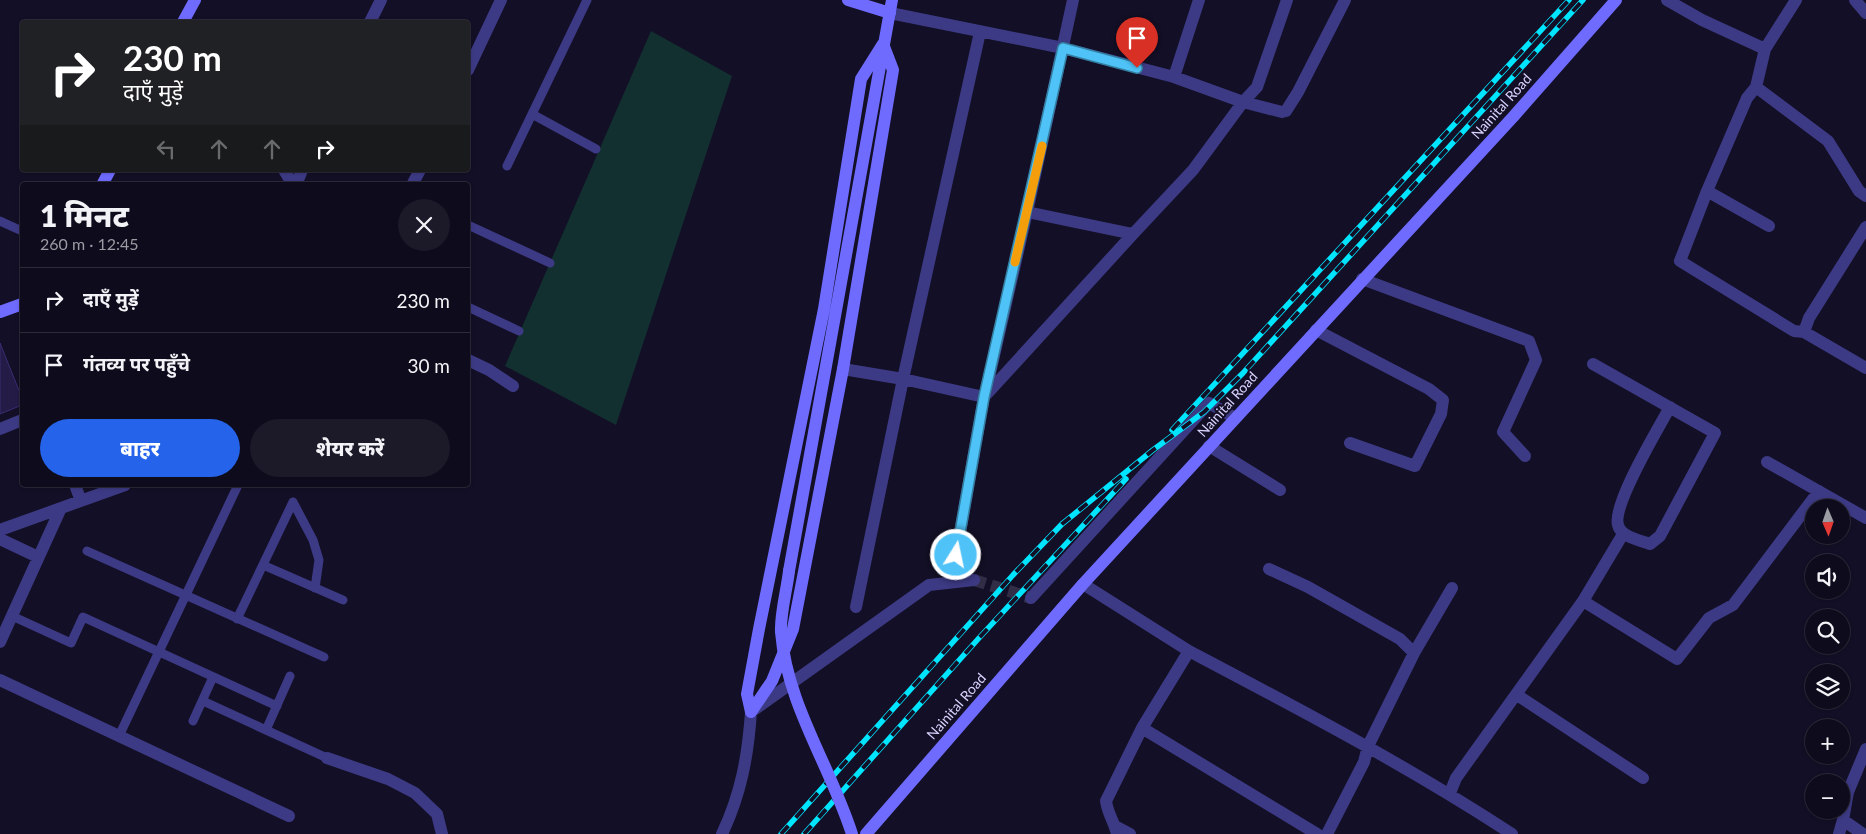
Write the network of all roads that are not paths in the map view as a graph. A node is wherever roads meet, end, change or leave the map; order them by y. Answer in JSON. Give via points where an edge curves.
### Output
{"nodes":[{"id":1,"x":195,"y":0,"type":"edge"},
{"id":2,"x":381,"y":0,"type":"edge"},
{"id":3,"x":587,"y":0,"type":"edge"},
{"id":4,"x":848,"y":0,"type":"edge"},
{"id":5,"x":1073,"y":0,"type":"edge"},
{"id":6,"x":1199,"y":0,"type":"edge"},
{"id":7,"x":1287,"y":0,"type":"edge"},
{"id":8,"x":1345,"y":0,"type":"edge"},
{"id":9,"x":1616,"y":0,"type":"edge"},
{"id":10,"x":1667,"y":0,"type":"edge"},
{"id":11,"x":1796,"y":0,"type":"edge"},
{"id":12,"x":1854,"y":0,"type":"edge"},
{"id":13,"x":497,"y":1,"type":"edge"},
{"id":14,"x":891,"y":6,"type":"edge"},
{"id":15,"x":1866,"y":13,"type":"edge"},
{"id":16,"x":184,"y":20,"type":"edge"},
{"id":17,"x":371,"y":20,"type":"edge"},
{"id":18,"x":980,"y":32,"type":"junction"},
{"id":19,"x":883,"y":44,"type":"junction"},
{"id":20,"x":1063,"y":48,"type":"junction"},
{"id":21,"x":1765,"y":48,"type":"junction"},
{"id":22,"x":470,"y":65,"type":"edge"},
{"id":23,"x":1174,"y":77,"type":"junction"},
{"id":24,"x":1756,"y":87,"type":"junction"},
{"id":25,"x":1243,"y":102,"type":"junction"},
{"id":26,"x":532,"y":114,"type":"junction"},
{"id":27,"x":596,"y":149,"type":"dead end"},
{"id":28,"x":507,"y":166,"type":"dead end"},
{"id":29,"x":1707,"y":191,"type":"junction"},
{"id":30,"x":1866,"y":196,"type":"edge"},
{"id":31,"x":1027,"y":212,"type":"junction"},
{"id":32,"x":0,"y":221,"type":"edge"},
{"id":33,"x":470,"y":226,"type":"edge"},
{"id":34,"x":1769,"y":226,"type":"dead end"},
{"id":35,"x":1866,"y":228,"type":"edge"},
{"id":36,"x":20,"y":230,"type":"edge"},
{"id":37,"x":1133,"y":234,"type":"junction"},
{"id":38,"x":550,"y":263,"type":"dead end"},
{"id":39,"x":1362,"y":280,"type":"junction"},
{"id":40,"x":20,"y":305,"type":"edge"},
{"id":41,"x":470,"y":309,"type":"edge"},
{"id":42,"x":0,"y":312,"type":"edge"},
{"id":43,"x":1316,"y":330,"type":"junction"},
{"id":44,"x":519,"y":331,"type":"dead end"},
{"id":45,"x":1804,"y":332,"type":"junction"},
{"id":46,"x":470,"y":361,"type":"edge"},
{"id":47,"x":1593,"y":364,"type":"dead end"},
{"id":48,"x":1866,"y":368,"type":"edge"},
{"id":49,"x":843,"y":369,"type":"junction"},
{"id":50,"x":903,"y":379,"type":"junction"},
{"id":51,"x":513,"y":386,"type":"dead end"},
{"id":52,"x":984,"y":397,"type":"junction"},
{"id":53,"x":1670,"y":407,"type":"junction"},
{"id":54,"x":1235,"y":418,"type":"junction"},
{"id":55,"x":20,"y":421,"type":"edge"},
{"id":56,"x":0,"y":428,"type":"edge"},
{"id":57,"x":1350,"y":443,"type":"dead end"},
{"id":58,"x":1209,"y":446,"type":"junction"},
{"id":59,"x":1525,"y":456,"type":"dead end"},
{"id":60,"x":1767,"y":462,"type":"dead end"},
{"id":61,"x":76,"y":487,"type":"edge"},
{"id":62,"x":120,"y":487,"type":"edge"},
{"id":63,"x":237,"y":487,"type":"edge"},
{"id":64,"x":1280,"y":490,"type":"dead end"},
{"id":65,"x":1819,"y":491,"type":"junction"},
{"id":66,"x":81,"y":501,"type":"junction"},
{"id":67,"x":61,"y":508,"type":"junction"},
{"id":68,"x":1866,"y":518,"type":"edge"},
{"id":69,"x":0,"y":530,"type":"edge"},
{"id":70,"x":1623,"y":534,"type":"junction"},
{"id":71,"x":0,"y":538,"type":"edge"},
{"id":72,"x":87,"y":550,"type":"dead end"},
{"id":73,"x":956,"y":555,"type":"dead end"},
{"id":74,"x":38,"y":557,"type":"junction"},
{"id":75,"x":263,"y":565,"type":"junction"},
{"id":76,"x":1269,"y":569,"type":"dead end"},
{"id":77,"x":974,"y":580,"type":"tunnel mouth"},
{"id":78,"x":1083,"y":584,"type":"junction"},
{"id":79,"x":315,"y":588,"type":"junction"},
{"id":80,"x":1452,"y":588,"type":"dead end"},
{"id":81,"x":185,"y":595,"type":"junction"},
{"id":82,"x":1031,"y":598,"type":"dead end"},
{"id":83,"x":343,"y":600,"type":"dead end"},
{"id":84,"x":1583,"y":601,"type":"junction"},
{"id":85,"x":856,"y":607,"type":"dead end"},
{"id":86,"x":12,"y":616,"type":"junction"},
{"id":87,"x":237,"y":618,"type":"junction"},
{"id":88,"x":0,"y":642,"type":"edge"},
{"id":89,"x":1189,"y":651,"type":"junction"},
{"id":90,"x":158,"y":652,"type":"junction"},
{"id":91,"x":1414,"y":653,"type":"junction"},
{"id":92,"x":324,"y":658,"type":"dead end"},
{"id":93,"x":290,"y":676,"type":"dead end"},
{"id":94,"x":214,"y":677,"type":"junction"},
{"id":95,"x":0,"y":680,"type":"edge"},
{"id":96,"x":1517,"y":695,"type":"junction"},
{"id":97,"x":203,"y":701,"type":"junction"},
{"id":98,"x":277,"y":706,"type":"junction"},
{"id":99,"x":751,"y":712,"type":"junction"},
{"id":100,"x":193,"y":721,"type":"dead end"},
{"id":101,"x":1142,"y":728,"type":"junction"},
{"id":102,"x":266,"y":730,"type":"junction"},
{"id":103,"x":119,"y":736,"type":"junction"},
{"id":104,"x":1368,"y":746,"type":"junction"},
{"id":105,"x":1866,"y":749,"type":"edge"},
{"id":106,"x":327,"y":758,"type":"joint"},
{"id":107,"x":1643,"y":778,"type":"dead end"},
{"id":108,"x":1450,"y":793,"type":"junction"},
{"id":109,"x":289,"y":816,"type":"dead end"},
{"id":110,"x":1843,"y":820,"type":"junction"},
{"id":111,"x":1116,"y":830,"type":"edge"},
{"id":112,"x":442,"y":834,"type":"edge"},
{"id":113,"x":722,"y":834,"type":"edge"},
{"id":114,"x":852,"y":834,"type":"edge"},
{"id":115,"x":866,"y":834,"type":"edge"},
{"id":116,"x":1130,"y":834,"type":"edge"},
{"id":117,"x":1317,"y":834,"type":"edge"},
{"id":118,"x":1327,"y":834,"type":"edge"},
{"id":119,"x":1512,"y":834,"type":"edge"},
{"id":120,"x":1839,"y":834,"type":"edge"},
{"id":121,"x":1863,"y":834,"type":"edge"}],
"edges":[{"from":1,"to":16,"type":"street"},
{"from":2,"to":17,"type":"street"},
{"from":3,"to":26,"type":"lane"},
{"from":4,"to":14,"type":"street"},
{"from":5,"to":20,"type":"street"},
{"from":6,"to":23,"type":"street"},
{"from":7,"to":25,"type":"street","via":[[1257,87]]},
{"from":8,"to":25,"type":"street","via":[[1286,111]]},
{"from":9,"to":39,"type":"street","name":"Nainital Road"},
{"from":10,"to":21,"type":"street","via":[[1702,20]]},
{"from":11,"to":21,"type":"street"},
{"from":12,"to":15,"type":"street"},
{"from":13,"to":22,"type":"street"},
{"from":14,"to":18,"type":"street"},
{"from":14,"to":19,"type":"street"},
{"from":18,"to":20,"type":"street"},
{"from":18,"to":50,"type":"street"},
{"from":19,"to":49,"type":"street","via":[[893,70]]},
{"from":19,"to":99,"type":"street","via":[[861,79],[824,309],[758,629],[747,694]]},
{"from":19,"to":114,"type":"street","bridge":true,"via":[[781,630],[788,680],[812,741],[840,798]]},
{"from":20,"to":23,"type":"street"},
{"from":20,"to":31,"type":"street"},
{"from":21,"to":24,"type":"street"},
{"from":23,"to":25,"type":"street"},
{"from":24,"to":29,"type":"street","via":[[1747,98]]},
{"from":24,"to":30,"type":"street","via":[[1828,141],[1859,191]]},
{"from":25,"to":37,"type":"street","via":[[1194,170]]},
{"from":26,"to":27,"type":"lane"},
{"from":26,"to":28,"type":"lane"},
{"from":29,"to":34,"type":"street"},
{"from":29,"to":45,"type":"street","via":[[1680,261],[1794,331]]},
{"from":31,"to":37,"type":"street"},
{"from":31,"to":52,"type":"street"},
{"from":32,"to":36,"type":"lane"},
{"from":33,"to":38,"type":"lane"},
{"from":35,"to":45,"type":"street","via":[[1809,318]]},
{"from":37,"to":52,"type":"street"},
{"from":39,"to":43,"type":"street","name":"Nainital Road"},
{"from":39,"to":59,"type":"street","via":[[1529,341],[1536,360],[1503,432]]},
{"from":40,"to":42,"type":"street"},
{"from":41,"to":44,"type":"lane"},
{"from":43,"to":54,"type":"street","name":"Nainital Road"},
{"from":43,"to":57,"type":"street","via":[[1429,389],[1443,400],[1441,414],[1415,466]]},
{"from":45,"to":48,"type":"street"},
{"from":46,"to":51,"type":"street"},
{"from":47,"to":53,"type":"street"},
{"from":49,"to":50,"type":"street"},
{"from":49,"to":99,"type":"street","via":[[793,629],[772,681]]},
{"from":50,"to":52,"type":"street"},
{"from":50,"to":85,"type":"street"},
{"from":52,"to":73,"type":"street"},
{"from":53,"to":70,"type":"street","via":[[1620,502],[1617,525]]},
{"from":53,"to":70,"type":"street","via":[[1715,433],[1660,536],[1650,544]]},
{"from":54,"to":58,"type":"street","name":"Nainital Road"},
{"from":54,"to":82,"type":"street","via":[[1210,403]]},
{"from":55,"to":56,"type":"street"},
{"from":58,"to":64,"type":"street"},
{"from":58,"to":78,"type":"street","name":"Nainital Road"},
{"from":60,"to":65,"type":"street"},
{"from":61,"to":66,"type":"street"},
{"from":62,"to":66,"type":"street"},
{"from":63,"to":81,"type":"lane"},
{"from":65,"to":68,"type":"street"},
{"from":65,"to":84,"type":"street","via":[[1733,605],[1709,618],[1677,659]]},
{"from":66,"to":67,"type":"street"},
{"from":67,"to":69,"type":"street"},
{"from":67,"to":74,"type":"street"},
{"from":70,"to":84,"type":"street"},
{"from":71,"to":74,"type":"street"},
{"from":72,"to":81,"type":"lane"},
{"from":74,"to":86,"type":"street"},
{"from":75,"to":79,"type":"lane"},
{"from":75,"to":79,"type":"lane","via":[[294,502],[319,560]]},
{"from":75,"to":87,"type":"lane"},
{"from":76,"to":91,"type":"street","via":[[1308,587],[1400,639]]},
{"from":77,"to":99,"type":"street","via":[[929,585]]},
{"from":78,"to":89,"type":"street"},
{"from":78,"to":115,"type":"street","name":"Nainital Road"},
{"from":79,"to":83,"type":"lane"},
{"from":80,"to":91,"type":"street"},
{"from":81,"to":87,"type":"lane"},
{"from":81,"to":90,"type":"lane"},
{"from":84,"to":96,"type":"street"},
{"from":86,"to":88,"type":"street"},
{"from":86,"to":90,"type":"lane","via":[[71,643],[83,618]]},
{"from":87,"to":92,"type":"lane"},
{"from":89,"to":101,"type":"street"},
{"from":89,"to":104,"type":"street"},
{"from":90,"to":94,"type":"lane"},
{"from":90,"to":103,"type":"lane"},
{"from":91,"to":104,"type":"street"},
{"from":93,"to":98,"type":"lane"},
{"from":94,"to":97,"type":"lane"},
{"from":94,"to":98,"type":"lane"},
{"from":95,"to":103,"type":"street"},
{"from":96,"to":107,"type":"street"},
{"from":96,"to":108,"type":"street","via":[[1456,778]]},
{"from":97,"to":100,"type":"lane"},
{"from":97,"to":102,"type":"lane"},
{"from":98,"to":102,"type":"lane"},
{"from":99,"to":113,"type":"street","via":[[744,772]]},
{"from":101,"to":111,"type":"street","via":[[1106,800]]},
{"from":101,"to":117,"type":"street"},
{"from":102,"to":106,"type":"lane"},
{"from":103,"to":109,"type":"street"},
{"from":104,"to":108,"type":"street"},
{"from":104,"to":118,"type":"street","via":[[1364,762]]},
{"from":105,"to":110,"type":"street","via":[[1848,792]]},
{"from":106,"to":112,"type":"street","via":[[388,779],[416,793],[437,814]]},
{"from":108,"to":119,"type":"street"},
{"from":110,"to":120,"type":"street"},
{"from":110,"to":121,"type":"street"},
{"from":111,"to":116,"type":"street"}]}
